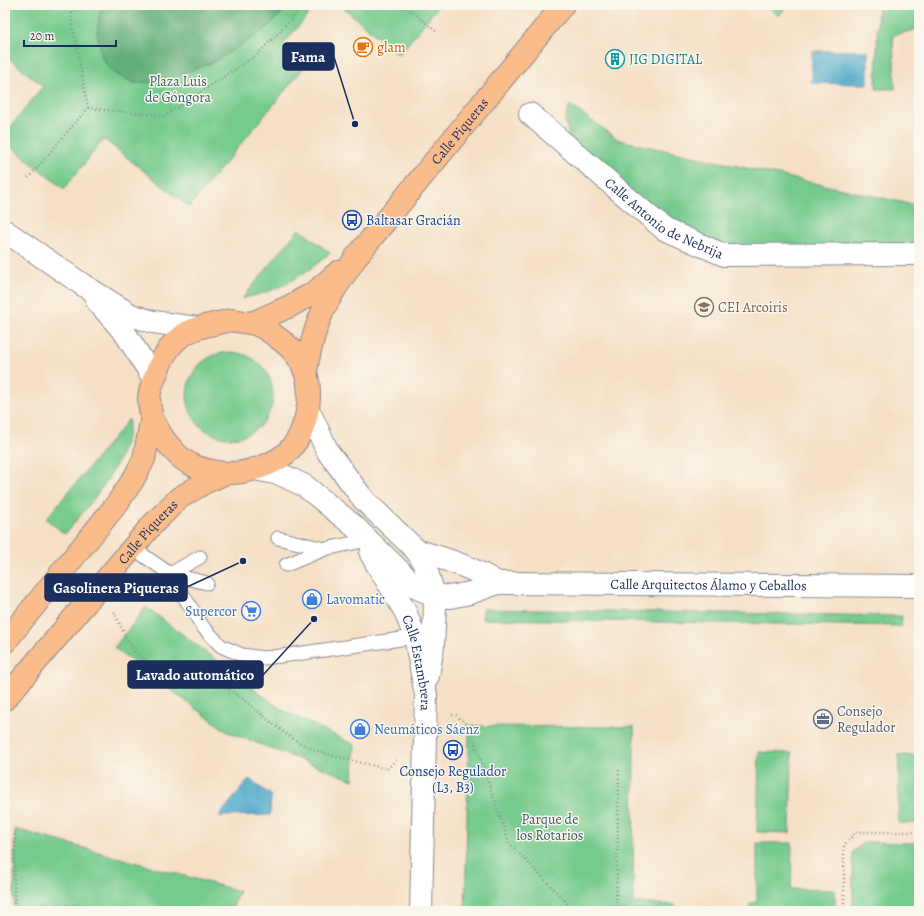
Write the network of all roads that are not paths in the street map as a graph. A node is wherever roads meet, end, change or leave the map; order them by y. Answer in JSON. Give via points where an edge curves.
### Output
{"nodes":[{"id":1,"x":563,"y":5,"type":"edge"},
{"id":2,"x":530,"y":114,"type":"dead end"},
{"id":3,"x":5,"y":231,"type":"edge"},
{"id":4,"x":919,"y":254,"type":"edge"},
{"id":5,"x":356,"y":257,"type":"junction"},
{"id":6,"x":83,"y":285,"type":"junction"},
{"id":7,"x":252,"y":323,"type":"junction"},
{"id":8,"x":197,"y":328,"type":"junction"},
{"id":9,"x":306,"y":371,"type":"junction"},
{"id":10,"x":154,"y":379,"type":"junction"},
{"id":11,"x":308,"y":409,"type":"junction"},
{"id":12,"x":152,"y":416,"type":"junction"},
{"id":13,"x":254,"y":469,"type":"junction"},
{"id":14,"x":226,"y":473,"type":"junction"},
{"id":15,"x":359,"y":533,"type":"junction"},
{"id":16,"x":278,"y":538,"type":"dead end"},
{"id":17,"x":134,"y":548,"type":"junction"},
{"id":18,"x":325,"y":549,"type":"junction"},
{"id":19,"x":417,"y":551,"type":"junction"},
{"id":20,"x":200,"y":556,"type":"dead end"},
{"id":21,"x":286,"y":565,"type":"dead end"},
{"id":22,"x":170,"y":574,"type":"junction"},
{"id":23,"x":498,"y":582,"type":"junction"},
{"id":24,"x":207,"y":583,"type":"dead end"},
{"id":25,"x":919,"y":586,"type":"edge"},
{"id":26,"x":442,"y":596,"type":"junction"},
{"id":27,"x":415,"y":637,"type":"junction"},
{"id":28,"x":5,"y":642,"type":"edge"},
{"id":29,"x":5,"y":699,"type":"edge"},
{"id":30,"x":426,"y":703,"type":"junction"},
{"id":31,"x":421,"y":911,"type":"edge"}],
"edges":[{"from":1,"to":5,"type":"main road","name":"Calle Piqueras"},
{"from":2,"to":4,"type":"street","name":"Calle Antonio de Nebrija","via":[[664,229],[724,255]]},
{"from":3,"to":6,"type":"street"},
{"from":5,"to":7,"type":"main road","name":"Calle Piqueras","via":[[315,292]]},
{"from":5,"to":9,"type":"main road","name":"Calle Piqueras","via":[[325,307],[310,346]]},
{"from":6,"to":8,"type":"street","via":[[131,315],[153,322]]},
{"from":6,"to":10,"type":"street","via":[[125,333]]},
{"from":7,"to":8,"type":"main road","via":[[230,320]]},
{"from":7,"to":9,"type":"main road","via":[[287,345]]},
{"from":8,"to":10,"type":"main road","via":[[168,347]]},
{"from":9,"to":11,"type":"main road"},
{"from":10,"to":12,"type":"main road","via":[[149,398]]},
{"from":11,"to":13,"type":"main road","via":[[303,431],[292,447],[273,462]]},
{"from":11,"to":19,"type":"street","via":[[328,452],[364,500]]},
{"from":12,"to":14,"type":"main road","via":[[162,436],[183,461],[201,470]]},
{"from":12,"to":28,"type":"main road","via":[[144,459],[133,480],[116,505]]},
{"from":13,"to":14,"type":"main road"},
{"from":13,"to":15,"type":"street","via":[[280,474],[305,486]]},
{"from":14,"to":17,"type":"main road","name":"Calle Piqueras","via":[[179,498],[151,526]]},
{"from":15,"to":18,"type":"lane"},
{"from":15,"to":26,"type":"street","via":[[417,588]]},
{"from":15,"to":27,"type":"street","name":"Calle Estambrera","via":[[405,610]]},
{"from":16,"to":18,"type":"lane"},
{"from":17,"to":22,"type":"lane"},
{"from":17,"to":29,"type":"main road","name":"Calle Piqueras"},
{"from":18,"to":21,"type":"lane"},
{"from":19,"to":23,"type":"street","name":"Calle Arquitectos Álamo y Ceballos","via":[[439,556]]},
{"from":19,"to":26,"type":"street"},
{"from":20,"to":22,"type":"lane"},
{"from":22,"to":24,"type":"lane"},
{"from":22,"to":27,"type":"lane","via":[[203,627],[221,646],[242,655],[264,658]]},
{"from":23,"to":25,"type":"street","name":"Calle Arquitectos Álamo y Ceballos"},
{"from":23,"to":26,"type":"street","name":"Calle Arquitectos Álamo y Ceballos","via":[[470,593]]},
{"from":26,"to":30,"type":"street","via":[[434,626]]},
{"from":27,"to":30,"type":"street","name":"Calle Estambrera"},
{"from":30,"to":31,"type":"street","name":"Calle Estambrera"}]}
